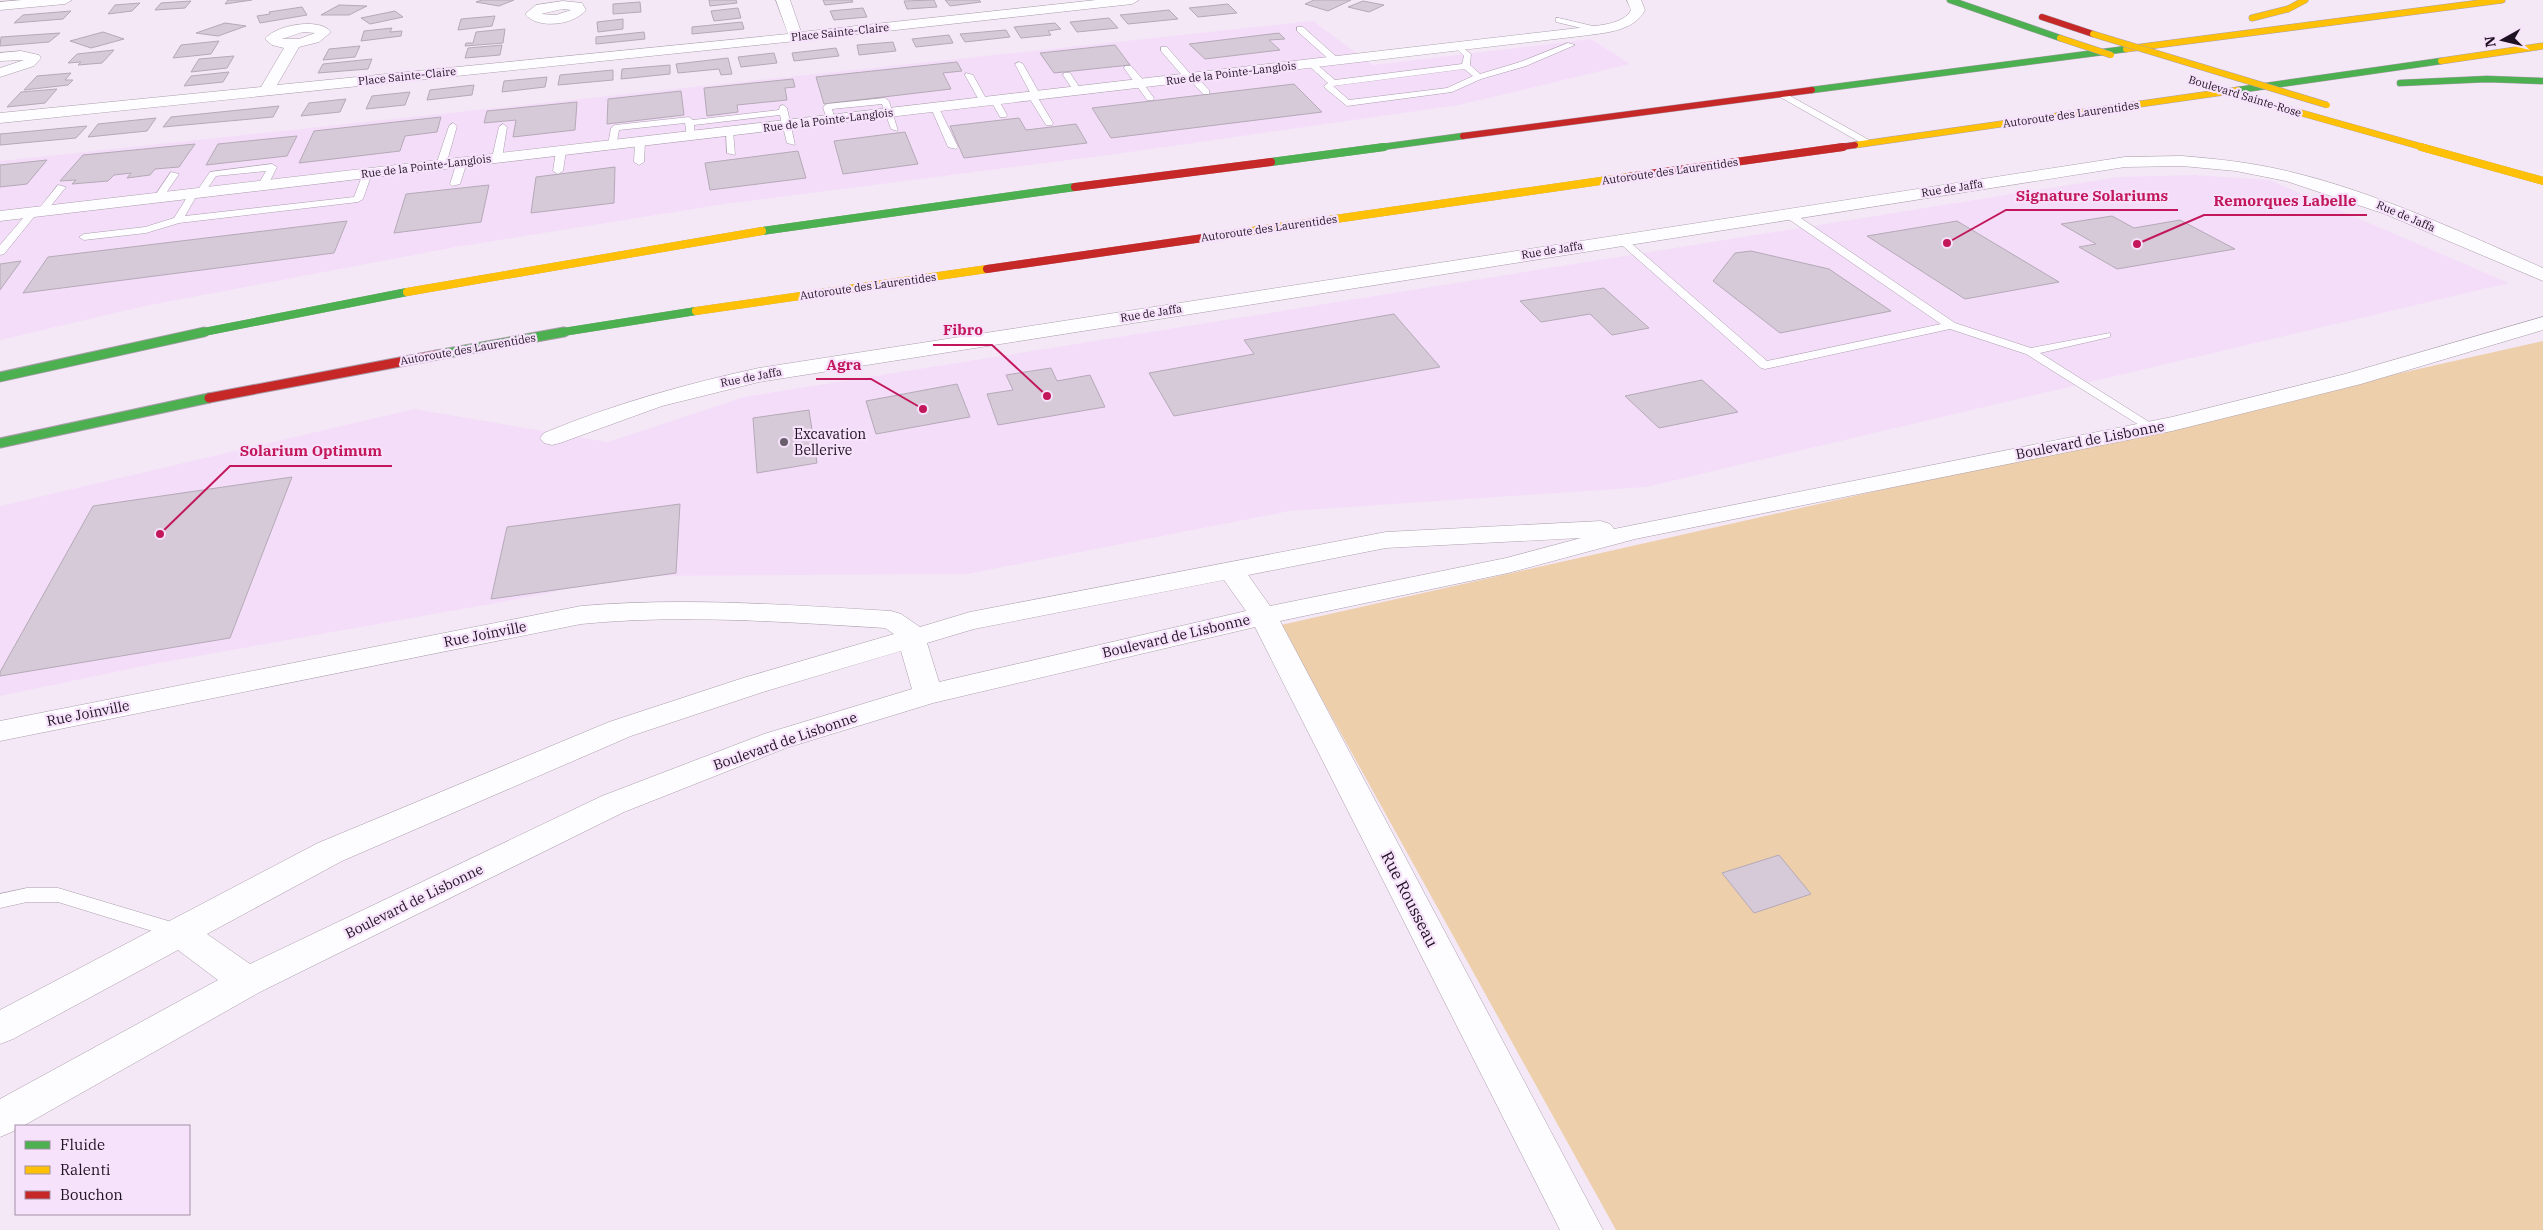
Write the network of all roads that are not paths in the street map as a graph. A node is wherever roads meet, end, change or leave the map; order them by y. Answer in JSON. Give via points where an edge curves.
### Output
{"nodes":[{"id":1,"x":65,"y":0,"type":"edge"},
{"id":2,"x":783,"y":0,"type":"edge"},
{"id":3,"x":1132,"y":0,"type":"edge"},
{"id":4,"x":1634,"y":0,"type":"edge"},
{"id":5,"x":1950,"y":0,"type":"edge"},
{"id":6,"x":2305,"y":0,"type":"edge"},
{"id":7,"x":2502,"y":0,"type":"edge"},
{"id":8,"x":0,"y":6,"type":"edge"},
{"id":9,"x":2029,"y":13,"type":"dead end"},
{"id":10,"x":1559,"y":20,"type":"dead end"},
{"id":11,"x":2242,"y":20,"type":"dead end"},
{"id":12,"x":2223,"y":25,"type":"dead end"},
{"id":13,"x":1300,"y":29,"type":"dead end"},
{"id":14,"x":1598,"y":30,"type":"junction"},
{"id":15,"x":796,"y":37,"type":"junction"},
{"id":16,"x":294,"y":43,"type":"dead end"},
{"id":17,"x":1572,"y":45,"type":"dead end"},
{"id":18,"x":2543,"y":46,"type":"edge"},
{"id":19,"x":1459,"y":47,"type":"junction"},
{"id":20,"x":1164,"y":50,"type":"dead end"},
{"id":21,"x":2097,"y":54,"type":"junction"},
{"id":22,"x":0,"y":58,"type":"edge"},
{"id":23,"x":2128,"y":60,"type":"dead end"},
{"id":24,"x":1336,"y":61,"type":"junction"},
{"id":25,"x":1018,"y":64,"type":"dead end"},
{"id":26,"x":1311,"y":64,"type":"junction"},
{"id":27,"x":1466,"y":66,"type":"junction"},
{"id":28,"x":1128,"y":68,"type":"dead end"},
{"id":29,"x":0,"y":73,"type":"edge"},
{"id":30,"x":969,"y":75,"type":"dead end"},
{"id":31,"x":1067,"y":75,"type":"dead end"},
{"id":32,"x":1478,"y":77,"type":"junction"},
{"id":33,"x":1191,"y":78,"type":"junction"},
{"id":34,"x":2543,"y":81,"type":"edge"},
{"id":35,"x":1333,"y":83,"type":"junction"},
{"id":36,"x":2384,"y":83,"type":"dead end"},
{"id":37,"x":1140,"y":84,"type":"junction"},
{"id":38,"x":2204,"y":84,"type":"dead end"},
{"id":39,"x":2364,"y":84,"type":"dead end"},
{"id":40,"x":2236,"y":90,"type":"junction"},
{"id":41,"x":266,"y":91,"type":"junction"},
{"id":42,"x":1078,"y":91,"type":"junction"},
{"id":43,"x":1206,"y":92,"type":"dead end"},
{"id":44,"x":1783,"y":94,"type":"junction"},
{"id":45,"x":1035,"y":96,"type":"junction"},
{"id":46,"x":1150,"y":98,"type":"dead end"},
{"id":47,"x":2253,"y":99,"type":"dead end"},
{"id":48,"x":990,"y":102,"type":"junction"},
{"id":49,"x":2277,"y":106,"type":"dead end"},
{"id":50,"x":935,"y":108,"type":"junction"},
{"id":51,"x":2341,"y":109,"type":"dead end"},
{"id":52,"x":889,"y":113,"type":"junction"},
{"id":53,"x":784,"y":114,"type":"junction"},
{"id":54,"x":1003,"y":115,"type":"dead end"},
{"id":55,"x":0,"y":118,"type":"edge"},
{"id":56,"x":1049,"y":124,"type":"dead end"},
{"id":57,"x":453,"y":126,"type":"dead end"},
{"id":58,"x":503,"y":127,"type":"dead end"},
{"id":59,"x":690,"y":129,"type":"junction"},
{"id":60,"x":895,"y":129,"type":"dead end"},
{"id":61,"x":730,"y":132,"type":"junction"},
{"id":62,"x":640,"y":142,"type":"junction"},
{"id":63,"x":792,"y":143,"type":"dead end"},
{"id":64,"x":1868,"y":143,"type":"junction"},
{"id":65,"x":612,"y":145,"type":"junction"},
{"id":66,"x":953,"y":147,"type":"dead end"},
{"id":67,"x":561,"y":151,"type":"junction"},
{"id":68,"x":732,"y":153,"type":"dead end"},
{"id":69,"x":497,"y":158,"type":"junction"},
{"id":70,"x":462,"y":162,"type":"junction"},
{"id":71,"x":639,"y":162,"type":"dead end"},
{"id":72,"x":441,"y":165,"type":"junction"},
{"id":73,"x":558,"y":171,"type":"dead end"},
{"id":74,"x":367,"y":173,"type":"junction"},
{"id":75,"x":174,"y":174,"type":"dead end"},
{"id":76,"x":2543,"y":181,"type":"edge"},
{"id":77,"x":455,"y":184,"type":"dead end"},
{"id":78,"x":61,"y":187,"type":"dead end"},
{"id":79,"x":197,"y":193,"type":"junction"},
{"id":80,"x":159,"y":197,"type":"junction"},
{"id":81,"x":37,"y":212,"type":"junction"},
{"id":82,"x":1788,"y":214,"type":"junction"},
{"id":83,"x":0,"y":216,"type":"edge"},
{"id":84,"x":178,"y":220,"type":"junction"},
{"id":85,"x":84,"y":237,"type":"dead end"},
{"id":86,"x":1621,"y":240,"type":"junction"},
{"id":87,"x":0,"y":252,"type":"edge"},
{"id":88,"x":2543,"y":275,"type":"edge"},
{"id":89,"x":2543,"y":323,"type":"edge"},
{"id":90,"x":1951,"y":325,"type":"junction"},
{"id":91,"x":2106,"y":335,"type":"dead end"},
{"id":92,"x":2030,"y":352,"type":"junction"},
{"id":93,"x":0,"y":378,"type":"edge"},
{"id":94,"x":2151,"y":427,"type":"junction"},
{"id":95,"x":552,"y":438,"type":"dead end"},
{"id":96,"x":0,"y":443,"type":"edge"},
{"id":97,"x":1632,"y":532,"type":"junction"},
{"id":98,"x":1232,"y":572,"type":"junction"},
{"id":99,"x":1264,"y":616,"type":"junction"},
{"id":100,"x":912,"y":639,"type":"junction"},
{"id":101,"x":928,"y":694,"type":"junction"},
{"id":102,"x":0,"y":731,"type":"edge"},
{"id":103,"x":0,"y":901,"type":"edge"},
{"id":104,"x":178,"y":931,"type":"junction"},
{"id":105,"x":246,"y":982,"type":"junction"},
{"id":106,"x":0,"y":1028,"type":"edge"},
{"id":107,"x":0,"y":1119,"type":"edge"},
{"id":108,"x":1582,"y":1230,"type":"edge"}],
"edges":[{"from":1,"to":8,"type":"street"},
{"from":2,"to":15,"type":"street"},
{"from":3,"to":15,"type":"street","name":"Place Sainte-Claire"},
{"from":4,"to":14,"type":"street","name":"Rue de la Pointe-Langlois","via":[[1638,10],[1633,19]]},
{"from":5,"to":23,"type":"main road","bridge":true},
{"from":6,"to":11,"type":"main road","via":[[2277,12]]},
{"from":7,"to":21,"type":"main road"},
{"from":9,"to":51,"type":"main road","name":"Boulevard Sainte-Rose","bridge":true},
{"from":10,"to":14,"type":"lane"},
{"from":12,"to":21,"type":"main road"},
{"from":13,"to":24,"type":"lane"},
{"from":14,"to":19,"type":"street","name":"Rue de la Pointe-Langlois"},
{"from":15,"to":41,"type":"street","name":"Place Sainte-Claire","via":[[549,55]]},
{"from":16,"to":41,"type":"street"},
{"from":17,"to":32,"type":"lane"},
{"from":18,"to":40,"type":"main road","name":"Autoroute des Laurentides"},
{"from":19,"to":24,"type":"street","name":"Rue de la Pointe-Langlois"},
{"from":19,"to":27,"type":"lane","via":[[1468,56]]},
{"from":20,"to":33,"type":"lane"},
{"from":21,"to":44,"type":"main road"},
{"from":22,"to":29,"type":"street","via":[[20,55],[34,58],[29,63]]},
{"from":24,"to":26,"type":"street","name":"Rue de la Pointe-Langlois"},
{"from":25,"to":45,"type":"lane"},
{"from":26,"to":33,"type":"street","name":"Rue de la Pointe-Langlois"},
{"from":26,"to":35,"type":"lane"},
{"from":27,"to":32,"type":"lane"},
{"from":27,"to":35,"type":"lane"},
{"from":28,"to":37,"type":"lane"},
{"from":30,"to":48,"type":"lane"},
{"from":31,"to":42,"type":"lane"},
{"from":32,"to":35,"type":"lane","via":[[1449,90],[1347,103],[1328,86]]},
{"from":33,"to":37,"type":"street","name":"Rue de la Pointe-Langlois"},
{"from":33,"to":43,"type":"lane"},
{"from":34,"to":36,"type":"main road","via":[[2487,79]]},
{"from":37,"to":42,"type":"street","name":"Rue de la Pointe-Langlois"},
{"from":37,"to":46,"type":"lane"},
{"from":38,"to":47,"type":"main road","name":"Boulevard Sainte-Rose"},
{"from":39,"to":40,"type":"main road"},
{"from":40,"to":64,"type":"main road","name":"Autoroute des Laurentides"},
{"from":41,"to":55,"type":"street","name":"Place Sainte-Claire"},
{"from":42,"to":45,"type":"street","name":"Rue de la Pointe-Langlois"},
{"from":44,"to":64,"type":"lane"},
{"from":44,"to":93,"type":"main road","via":[[917,208],[653,247],[444,283]]},
{"from":45,"to":48,"type":"street","name":"Rue de la Pointe-Langlois"},
{"from":45,"to":56,"type":"lane"},
{"from":48,"to":50,"type":"street","name":"Rue de la Pointe-Langlois"},
{"from":48,"to":54,"type":"lane"},
{"from":49,"to":76,"type":"main road","name":"Boulevard Sainte-Rose"},
{"from":50,"to":52,"type":"street","name":"Rue de la Pointe-Langlois"},
{"from":50,"to":66,"type":"lane"},
{"from":52,"to":53,"type":"street","name":"Rue de la Pointe-Langlois","via":[[831,120]]},
{"from":52,"to":60,"type":"lane"},
{"from":53,"to":59,"type":"lane"},
{"from":53,"to":61,"type":"street","name":"Rue de la Pointe-Langlois"},
{"from":53,"to":63,"type":"lane"},
{"from":57,"to":72,"type":"lane"},
{"from":58,"to":69,"type":"lane"},
{"from":59,"to":61,"type":"street","name":"Rue de la Pointe-Langlois"},
{"from":59,"to":62,"type":"street","name":"Rue de la Pointe-Langlois"},
{"from":59,"to":65,"type":"lane","via":[[689,120],[615,128]]},
{"from":61,"to":68,"type":"lane"},
{"from":62,"to":65,"type":"street","name":"Rue de la Pointe-Langlois"},
{"from":62,"to":71,"type":"lane"},
{"from":64,"to":96,"type":"main road","name":"Autoroute des Laurentides","via":[[626,321],[306,378]]},
{"from":65,"to":67,"type":"street","name":"Rue de la Pointe-Langlois"},
{"from":67,"to":69,"type":"street","name":"Rue de la Pointe-Langlois"},
{"from":67,"to":73,"type":"lane"},
{"from":69,"to":70,"type":"street","name":"Rue de la Pointe-Langlois"},
{"from":70,"to":72,"type":"street","name":"Rue de la Pointe-Langlois"},
{"from":70,"to":77,"type":"lane"},
{"from":72,"to":74,"type":"street","name":"Rue de la Pointe-Langlois"},
{"from":74,"to":79,"type":"street","name":"Rue de la Pointe-Langlois"},
{"from":74,"to":84,"type":"lane","via":[[358,199]]},
{"from":75,"to":80,"type":"lane"},
{"from":78,"to":81,"type":"lane"},
{"from":79,"to":80,"type":"street","name":"Rue de la Pointe-Langlois"},
{"from":79,"to":84,"type":"lane"},
{"from":80,"to":81,"type":"street","name":"Rue de la Pointe-Langlois"},
{"from":81,"to":83,"type":"street","name":"Rue de la Pointe-Langlois"},
{"from":81,"to":87,"type":"lane"},
{"from":82,"to":86,"type":"street","name":"Rue de Jaffa"},
{"from":82,"to":88,"type":"street","name":"Rue de Jaffa","via":[[2110,164],[2197,162],[2271,171],[2346,192]]},
{"from":82,"to":90,"type":"lane"},
{"from":84,"to":85,"type":"lane","via":[[146,230]]},
{"from":86,"to":90,"type":"lane","via":[[1765,365]]},
{"from":86,"to":95,"type":"street","name":"Rue de Jaffa","via":[[758,375],[654,400]]},
{"from":89,"to":94,"type":"street","name":"Boulevard de Lisbonne","via":[[2353,379]]},
{"from":90,"to":92,"type":"lane"},
{"from":91,"to":92,"type":"lane"},
{"from":92,"to":94,"type":"lane"},
{"from":94,"to":97,"type":"street","name":"Boulevard de Lisbonne"},
{"from":97,"to":98,"type":"street","name":"Boulevard de Lisbonne","via":[[1591,528],[1386,540]]},
{"from":97,"to":99,"type":"street","name":"Boulevard de Lisbonne","via":[[1508,565]]},
{"from":98,"to":99,"type":"street","name":"Rue Rousseau"},
{"from":98,"to":100,"type":"street","name":"Boulevard de Lisbonne","via":[[970,621]]},
{"from":99,"to":101,"type":"street","name":"Boulevard de Lisbonne"},
{"from":99,"to":108,"type":"street","name":"Rue Rousseau"},
{"from":100,"to":101,"type":"street","name":"Rue Joinville"},
{"from":100,"to":102,"type":"street","name":"Rue Joinville","via":[[908,630],[891,620],[705,609],[632,609],[581,615]]},
{"from":100,"to":104,"type":"street","name":"Boulevard de Lisbonne","via":[[753,684],[620,729],[330,852]]},
{"from":101,"to":105,"type":"street","name":"Boulevard de Lisbonne","via":[[776,742],[614,804]]},
{"from":103,"to":104,"type":"lane","via":[[27,895],[58,895]]},
{"from":104,"to":105,"type":"street"},
{"from":104,"to":106,"type":"street","name":"Boulevard de Lisbonne"},
{"from":105,"to":107,"type":"street","name":"Boulevard de Lisbonne"}]}
